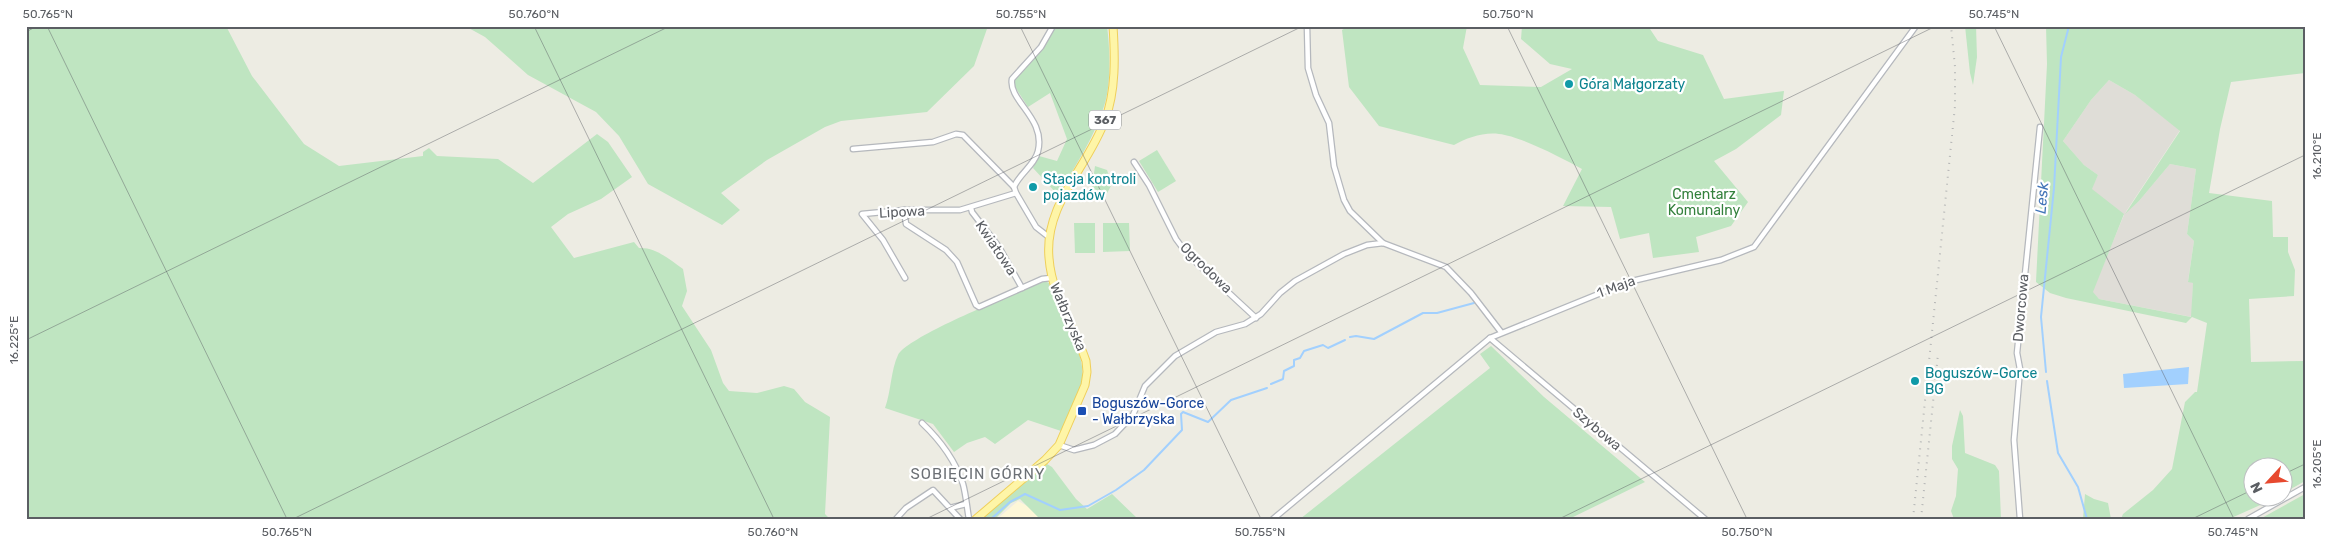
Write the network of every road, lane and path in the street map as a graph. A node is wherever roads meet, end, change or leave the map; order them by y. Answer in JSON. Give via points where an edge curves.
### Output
{"nodes":[{"id":1,"x":1053,"y":26,"type":"edge"},
{"id":2,"x":1113,"y":26,"type":"edge"},
{"id":3,"x":1307,"y":26,"type":"edge"},
{"id":4,"x":1916,"y":26,"type":"edge"},
{"id":5,"x":2040,"y":128,"type":"dead end"},
{"id":6,"x":853,"y":149,"type":"dead end"},
{"id":7,"x":1134,"y":162,"type":"dead end"},
{"id":8,"x":1014,"y":187,"type":"junction"},
{"id":9,"x":1016,"y":193,"type":"junction"},
{"id":10,"x":971,"y":208,"type":"junction"},
{"id":11,"x":904,"y":210,"type":"junction"},
{"id":12,"x":1371,"y":232,"type":"junction"},
{"id":13,"x":1050,"y":238,"type":"junction"},
{"id":14,"x":1383,"y":243,"type":"junction"},
{"id":15,"x":1367,"y":245,"type":"junction"},
{"id":16,"x":905,"y":278,"type":"dead end"},
{"id":17,"x":1051,"y":278,"type":"junction"},
{"id":18,"x":1022,"y":288,"type":"junction"},
{"id":19,"x":1256,"y":318,"type":"junction"},
{"id":20,"x":1501,"y":332,"type":"junction"},
{"id":21,"x":1490,"y":338,"type":"junction"},
{"id":22,"x":922,"y":423,"type":"dead end"},
{"id":23,"x":1059,"y":445,"type":"junction"},
{"id":24,"x":2305,"y":487,"type":"edge"},
{"id":25,"x":966,"y":504,"type":"junction"},
{"id":26,"x":950,"y":508,"type":"junction"},
{"id":27,"x":896,"y":519,"type":"edge"},
{"id":28,"x":960,"y":519,"type":"edge"},
{"id":29,"x":969,"y":519,"type":"edge"},
{"id":30,"x":976,"y":519,"type":"edge"},
{"id":31,"x":1273,"y":519,"type":"edge"},
{"id":32,"x":1705,"y":519,"type":"edge"},
{"id":33,"x":2020,"y":519,"type":"edge"},
{"id":34,"x":2248,"y":519,"type":"edge"}],
"edges":[{"from":1,"to":8,"type":"street","via":[[1041,47],[1012,79],[1012,89],[1036,124],[1039,142],[1036,158]]},
{"from":2,"to":13,"type":"main road","name":"Wałbrzyska","number":"367","via":[[1113,76],[1106,120],[1060,203]]},
{"from":3,"to":12,"type":"street","via":[[1308,68],[1329,123],[1334,166],[1344,200],[1350,211]]},
{"from":4,"to":20,"type":"street","name":"1 Maja","via":[[1754,247],[1721,260],[1628,282]]},
{"from":5,"to":33,"type":"street","name":"Dworcowa","via":[[2017,353],[2020,369],[2014,440]]},
{"from":6,"to":8,"type":"street","via":[[932,142],[956,134],[968,139]]},
{"from":7,"to":19,"type":"street","name":"Ogrodowa","via":[[1176,239]]},
{"from":8,"to":9,"type":"street"},
{"from":9,"to":10,"type":"street","name":"Lipowa"},
{"from":9,"to":13,"type":"street","via":[[1036,227]]},
{"from":10,"to":11,"type":"street","name":"Lipowa"},
{"from":10,"to":18,"type":"street","name":"Kwiatowa","via":[[999,247]]},
{"from":11,"to":16,"type":"street","name":"Lipowa","via":[[862,214],[883,240]]},
{"from":11,"to":18,"type":"street","via":[[906,224],[946,250],[957,262],[979,307]]},
{"from":12,"to":14,"type":"street"},
{"from":12,"to":15,"type":"street","via":[[1372,239]]},
{"from":13,"to":17,"type":"main road","name":"Wałbrzyska","number":"367"},
{"from":14,"to":15,"type":"street"},
{"from":14,"to":20,"type":"street","via":[[1446,267]]},
{"from":15,"to":19,"type":"street","via":[[1295,281]]},
{"from":17,"to":18,"type":"street"},
{"from":17,"to":23,"type":"main road","name":"Wałbrzyska","number":"367","via":[[1082,348],[1087,372]]},
{"from":19,"to":23,"type":"street","via":[[1216,332],[1175,356],[1146,386],[1133,415],[1115,434],[1094,445],[1074,450]]},
{"from":20,"to":21,"type":"street","name":"1 Maja"},
{"from":21,"to":31,"type":"street","name":"1 Maja"},
{"from":21,"to":32,"type":"street","name":"Szybowa"},
{"from":22,"to":25,"type":"street","via":[[938,438],[950,457],[963,485]]},
{"from":23,"to":30,"type":"main road","name":"Wałbrzyska","number":"367"},
{"from":24,"to":34,"type":"street"},
{"from":25,"to":26,"type":"street"},
{"from":25,"to":29,"type":"street"},
{"from":26,"to":27,"type":"street","via":[[933,490]]},
{"from":26,"to":28,"type":"street"}]}
